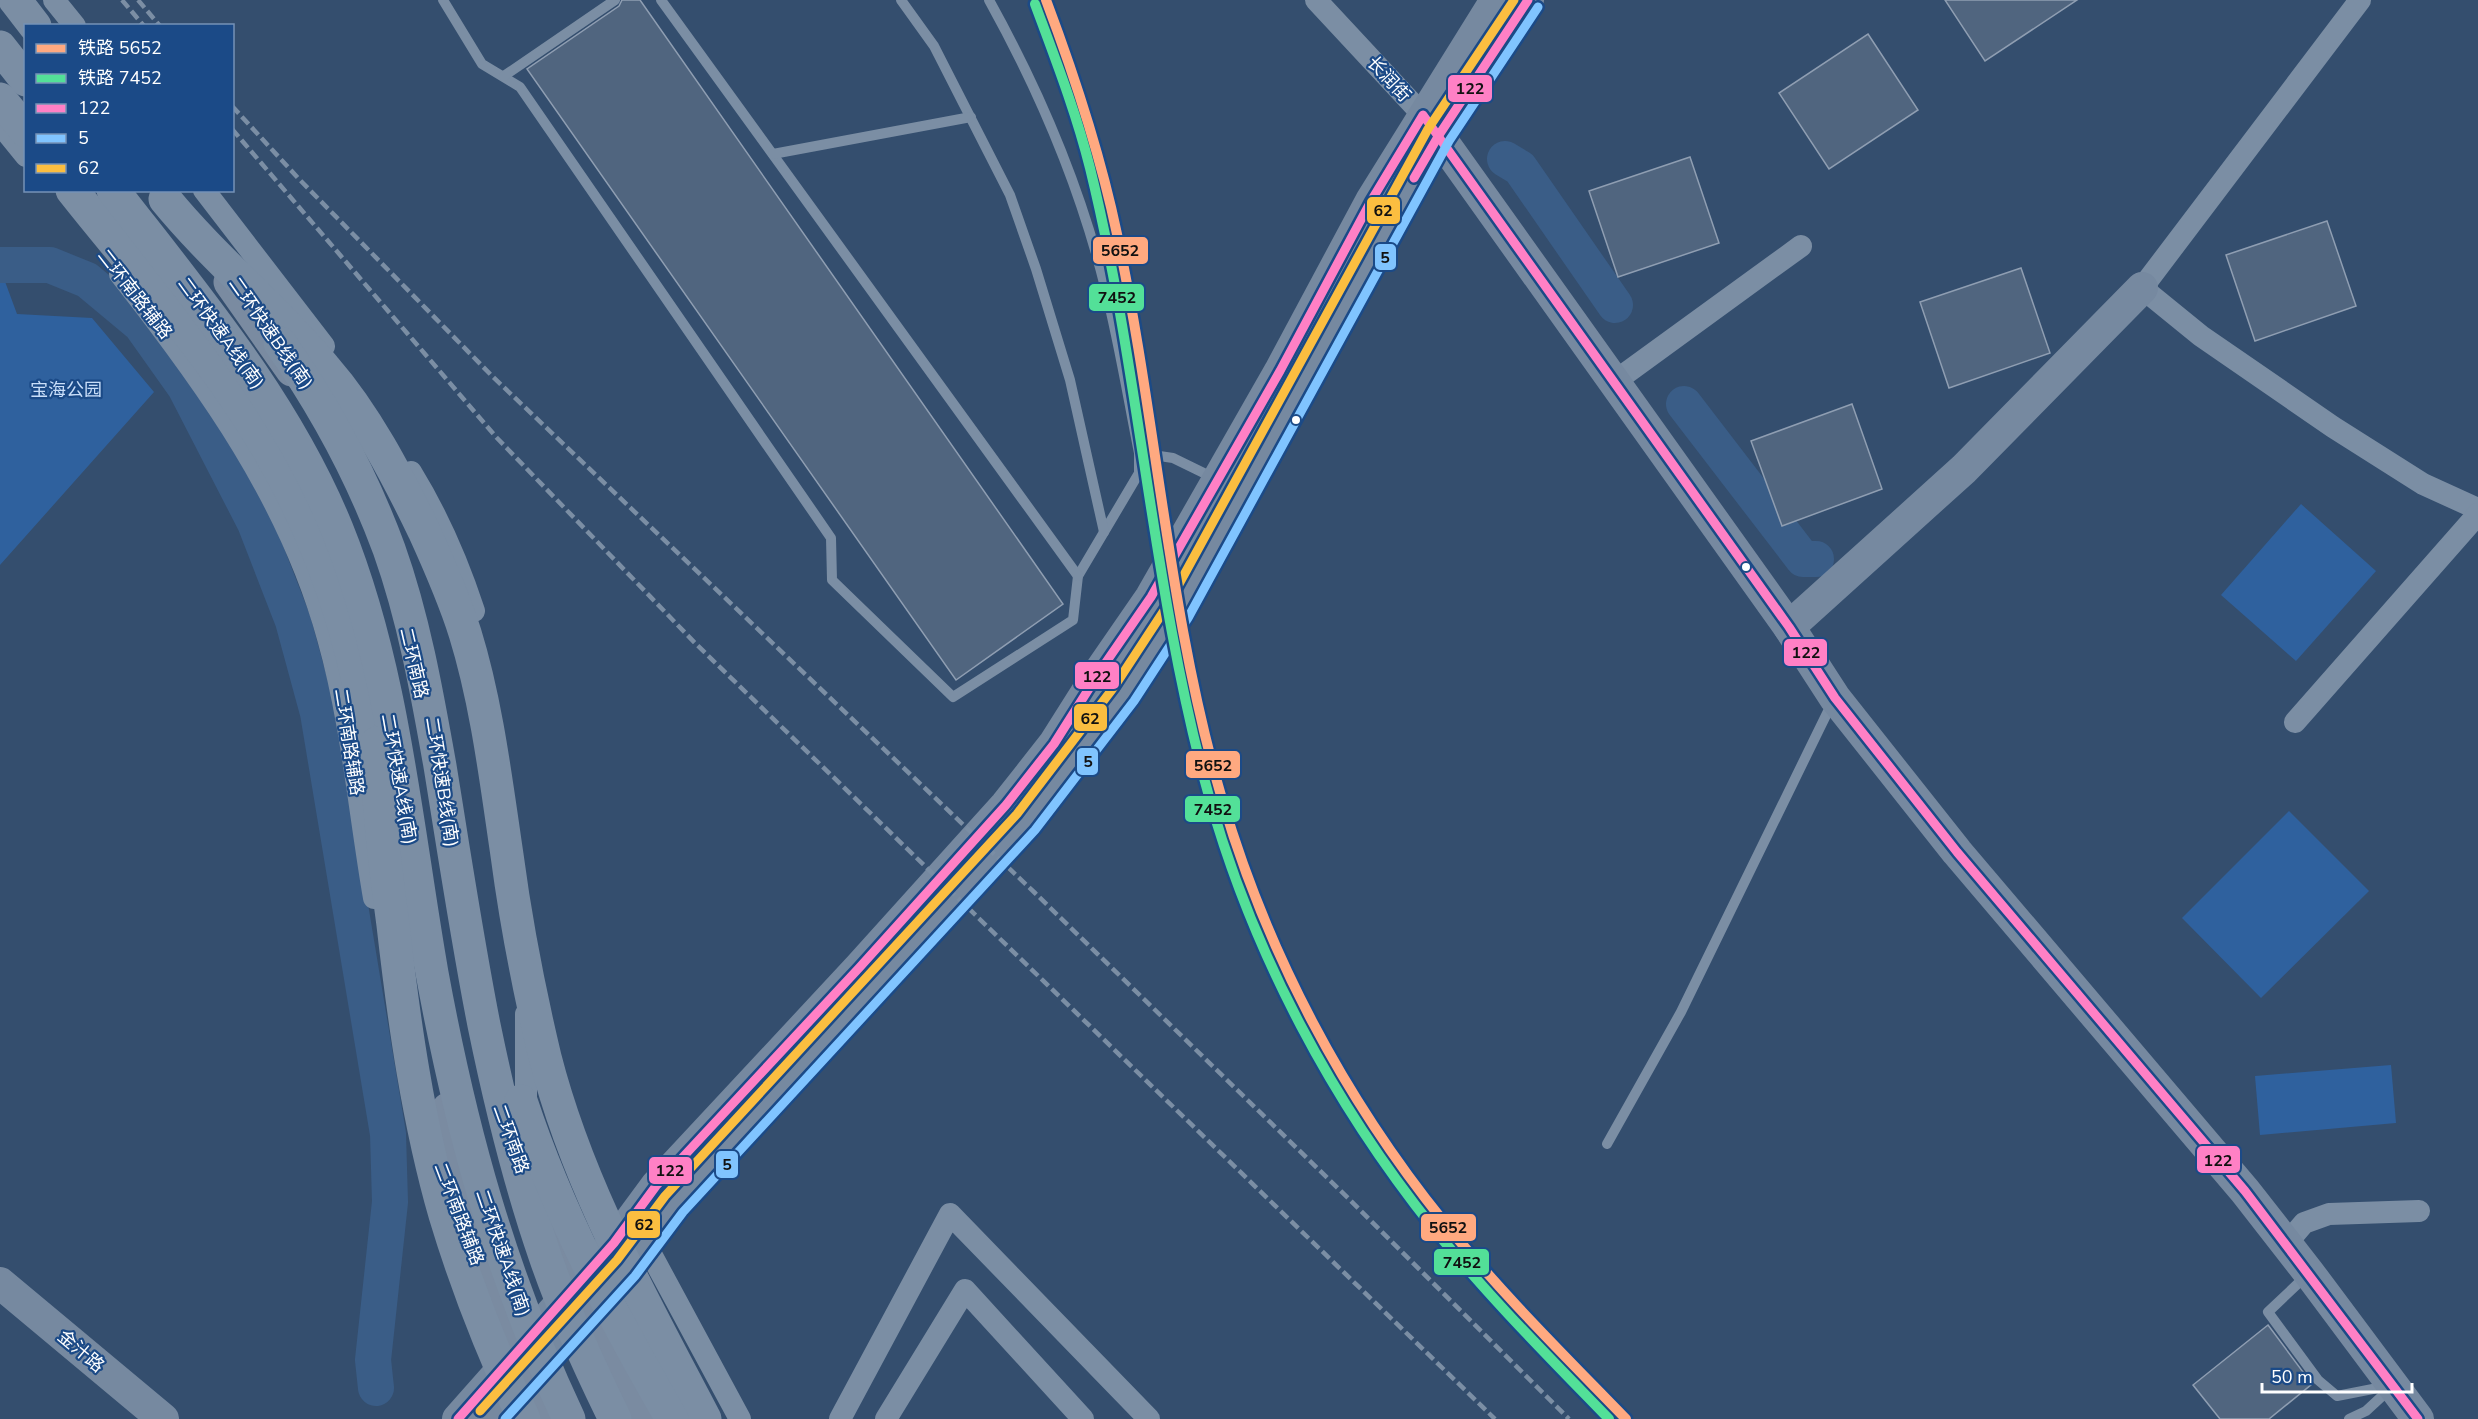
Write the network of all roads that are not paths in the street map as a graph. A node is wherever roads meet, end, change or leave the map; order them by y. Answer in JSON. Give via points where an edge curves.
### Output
{"nodes":[{"id":1,"x":8,"y":0,"type":"edge"},
{"id":2,"x":15,"y":0,"type":"edge"},
{"id":3,"x":54,"y":0,"type":"edge"},
{"id":4,"x":443,"y":0,"type":"edge"},
{"id":5,"x":615,"y":0,"type":"edge"},
{"id":6,"x":661,"y":0,"type":"edge"},
{"id":7,"x":901,"y":0,"type":"edge"},
{"id":8,"x":989,"y":0,"type":"edge"},
{"id":9,"x":1316,"y":0,"type":"edge"},
{"id":10,"x":1496,"y":0,"type":"edge"},
{"id":11,"x":1528,"y":0,"type":"edge"},
{"id":12,"x":2360,"y":0,"type":"edge"},
{"id":13,"x":26,"y":24,"type":"edge"},
{"id":14,"x":33,"y":24,"type":"edge"},
{"id":15,"x":73,"y":24,"type":"edge"},
{"id":16,"x":0,"y":37,"type":"edge"},
{"id":17,"x":0,"y":47,"type":"edge"},
{"id":18,"x":24,"y":67,"type":"edge"},
{"id":19,"x":504,"y":76,"type":"junction"},
{"id":20,"x":24,"y":77,"type":"edge"},
{"id":21,"x":0,"y":99,"type":"edge"},
{"id":22,"x":971,"y":117,"type":"junction"},
{"id":23,"x":0,"y":124,"type":"edge"},
{"id":24,"x":1431,"y":125,"type":"junction"},
{"id":25,"x":24,"y":129,"type":"edge"},
{"id":26,"x":24,"y":154,"type":"edge"},
{"id":27,"x":773,"y":154,"type":"junction"},
{"id":28,"x":68,"y":192,"type":"edge"},
{"id":29,"x":68,"y":192,"type":"edge"},
{"id":30,"x":68,"y":192,"type":"edge"},
{"id":31,"x":115,"y":192,"type":"edge"},
{"id":32,"x":123,"y":192,"type":"edge"},
{"id":33,"x":206,"y":192,"type":"edge"},
{"id":34,"x":163,"y":193,"type":"edge"},
{"id":35,"x":1801,"y":246,"type":"dead end"},
{"id":36,"x":2142,"y":288,"type":"junction"},
{"id":37,"x":253,"y":376,"type":"junction"},
{"id":38,"x":1614,"y":382,"type":"junction"},
{"id":39,"x":1140,"y":453,"type":"junction"},
{"id":40,"x":1217,"y":480,"type":"junction"},
{"id":41,"x":2478,"y":509,"type":"edge"},
{"id":42,"x":2478,"y":514,"type":"edge"},
{"id":43,"x":1104,"y":532,"type":"junction"},
{"id":44,"x":351,"y":565,"type":"junction"},
{"id":45,"x":1078,"y":576,"type":"junction"},
{"id":46,"x":402,"y":588,"type":"junction"},
{"id":47,"x":1789,"y":627,"type":"junction"},
{"id":48,"x":1835,"y":698,"type":"junction"},
{"id":49,"x":2295,"y":722,"type":"dead end"},
{"id":50,"x":382,"y":834,"type":"junction"},
{"id":51,"x":1607,"y":1144,"type":"dead end"},
{"id":52,"x":2419,"y":1210,"type":"dead end"},
{"id":53,"x":645,"y":1243,"type":"junction"},
{"id":54,"x":2287,"y":1244,"type":"junction"},
{"id":55,"x":2309,"y":1273,"type":"junction"},
{"id":56,"x":0,"y":1283,"type":"edge"},
{"id":57,"x":582,"y":1298,"type":"junction"},
{"id":58,"x":522,"y":1364,"type":"junction"},
{"id":59,"x":2394,"y":1384,"type":"junction"},
{"id":60,"x":163,"y":1419,"type":"edge"},
{"id":61,"x":458,"y":1419,"type":"edge"},
{"id":62,"x":489,"y":1419,"type":"edge"},
{"id":63,"x":524,"y":1419,"type":"edge"},
{"id":64,"x":547,"y":1419,"type":"edge"},
{"id":65,"x":569,"y":1419,"type":"edge"},
{"id":66,"x":615,"y":1419,"type":"edge"},
{"id":67,"x":640,"y":1419,"type":"edge"},
{"id":68,"x":672,"y":1419,"type":"edge"},
{"id":69,"x":705,"y":1419,"type":"edge"},
{"id":70,"x":740,"y":1419,"type":"edge"},
{"id":71,"x":840,"y":1419,"type":"edge"},
{"id":72,"x":885,"y":1419,"type":"edge"},
{"id":73,"x":1083,"y":1419,"type":"edge"},
{"id":74,"x":1149,"y":1419,"type":"edge"},
{"id":75,"x":2349,"y":1419,"type":"edge"},
{"id":76,"x":2418,"y":1419,"type":"edge"}],
"edges":[{"from":1,"to":13,"type":"main road"},
{"from":2,"to":14,"type":"highway"},
{"from":3,"to":15,"type":"street"},
{"from":4,"to":19,"type":"lane","via":[[482,64]]},
{"from":5,"to":19,"type":"lane"},
{"from":6,"to":27,"type":"lane"},
{"from":7,"to":22,"type":"lane","via":[[934,46]]},
{"from":8,"to":39,"type":"lane","via":[[1023,61],[1065,158],[1105,287]]},
{"from":9,"to":24,"type":"street","name":"长润街"},
{"from":10,"to":24,"type":"main road"},
{"from":11,"to":24,"type":"main road"},
{"from":12,"to":36,"type":"street"},
{"from":16,"to":18,"type":"main road"},
{"from":17,"to":20,"type":"highway"},
{"from":19,"to":45,"type":"lane","via":[[520,87],[831,538],[832,580],[953,697],[1073,620]]},
{"from":21,"to":25,"type":"highway"},
{"from":22,"to":27,"type":"lane"},
{"from":22,"to":43,"type":"lane","via":[[1010,195],[1036,269],[1070,380]]},
{"from":23,"to":26,"type":"street"},
{"from":24,"to":38,"type":"main road","name":"长润街"},
{"from":24,"to":40,"type":"main road","via":[[1371,201]]},
{"from":24,"to":53,"type":"main road","via":[[1177,612],[1124,694],[1026,822],[675,1204]]},
{"from":27,"to":45,"type":"lane"},
{"from":28,"to":37,"type":"highway","via":[[213,326]]},
{"from":29,"to":58,"type":"street","name":"二环南路辅路","via":[[212,397],[275,501],[304,565],[341,690],[381,937],[411,1071],[464,1229]]},
{"from":30,"to":50,"type":"highway","via":[[228,388],[269,451],[306,520],[335,592],[354,660]]},
{"from":31,"to":37,"type":"highway","name":"二环快速A线(南)"},
{"from":32,"to":58,"type":"main road","name":"二环南路","via":[[226,326],[286,415],[328,492],[357,563],[385,663],[405,769],[456,1161],[485,1269]]},
{"from":33,"to":57,"type":"street","via":[[332,356],[390,439],[422,490],[462,576],[491,678],[515,810],[526,939],[524,1071],[529,1146],[553,1233]]},
{"from":34,"to":46,"type":"highway","name":"二环快速B线(南)","via":[[254,306],[316,396],[359,477]]},
{"from":34,"to":57,"type":"main road","name":"二环南路","via":[[289,364],[334,440],[371,517],[416,666],[469,981],[495,1096],[524,1177]]},
{"from":34,"to":69,"type":"highway","via":[[216,256],[312,352],[344,392],[406,495],[436,559],[457,611],[478,686],[518,928],[552,1080],[599,1211]]},
{"from":35,"to":38,"type":"street"},
{"from":36,"to":41,"type":"street","via":[[2201,336],[2333,427],[2423,484]]},
{"from":36,"to":47,"type":"main road","via":[[1964,469]]},
{"from":37,"to":44,"type":"highway","name":"二环快速A线(南)","via":[[308,467]]},
{"from":38,"to":47,"type":"main road","name":"长润街"},
{"from":39,"to":40,"type":"lane","via":[[1173,458]]},
{"from":39,"to":43,"type":"lane","via":[[1139,473]]},
{"from":40,"to":57,"type":"main road","via":[[1151,597],[1054,744],[1006,805],[656,1186],[614,1243]]},
{"from":42,"to":49,"type":"street"},
{"from":43,"to":45,"type":"lane"},
{"from":44,"to":50,"type":"highway","via":[[375,660]]},
{"from":44,"to":65,"type":"highway","name":"二环快速A线(南)","via":[[389,715],[437,998],[471,1152],[507,1272]]},
{"from":46,"to":66,"type":"highway","name":"二环快速B线(南)","via":[[430,707],[473,967],[511,1142],[546,1258]]},
{"from":46,"to":68,"type":"highway","via":[[446,741],[494,998],[533,1138],[582,1253]]},
{"from":47,"to":48,"type":"main road","name":"长润街"},
{"from":48,"to":51,"type":"lane","via":[[1681,1012]]},
{"from":48,"to":54,"type":"main road","name":"长润街","via":[[1957,852]]},
{"from":50,"to":63,"type":"highway","via":[[407,1032],[434,1173],[469,1286]]},
{"from":52,"to":54,"type":"street","via":[[2329,1214],[2304,1223]]},
{"from":53,"to":57,"type":"main road","via":[[626,1268]]},
{"from":53,"to":70,"type":"street"},
{"from":54,"to":55,"type":"main road","name":"长润街"},
{"from":55,"to":59,"type":"main road","name":"长润街"},
{"from":55,"to":59,"type":"lane","via":[[2268,1312],[2318,1380],[2337,1396]]},
{"from":56,"to":60,"type":"main road","name":"金汁路"},
{"from":57,"to":58,"type":"main road"},
{"from":57,"to":67,"type":"main road","name":"二环南路"},
{"from":58,"to":61,"type":"main road"},
{"from":58,"to":62,"type":"main road"},
{"from":58,"to":64,"type":"main road","name":"二环南路"},
{"from":59,"to":75,"type":"lane","via":[[2366,1411]]},
{"from":59,"to":76,"type":"main road","name":"长润街"},
{"from":71,"to":74,"type":"street","via":[[950,1214]]},
{"from":72,"to":73,"type":"street","via":[[965,1290]]}]}
